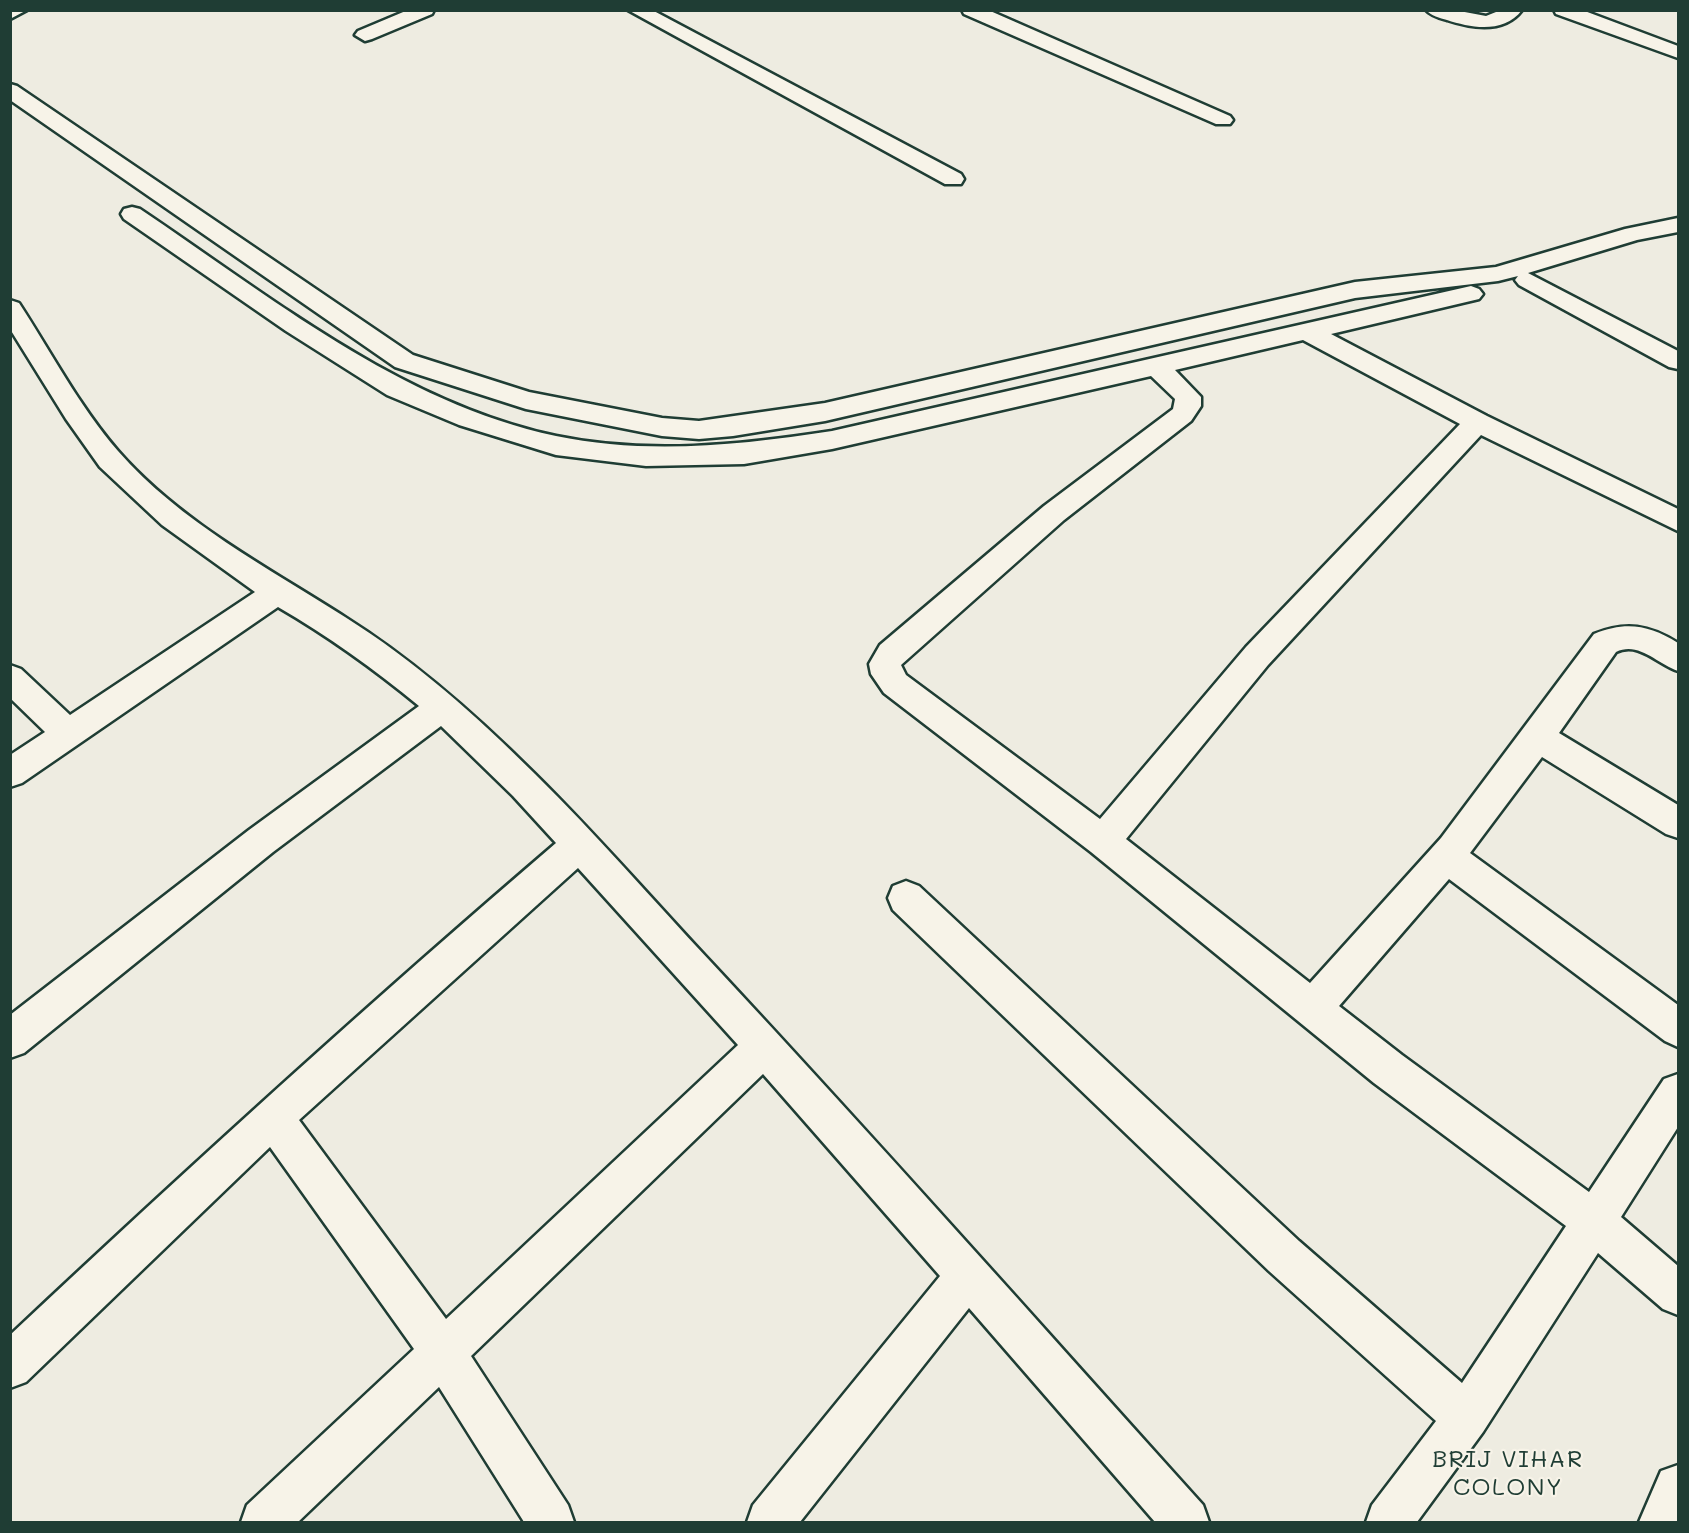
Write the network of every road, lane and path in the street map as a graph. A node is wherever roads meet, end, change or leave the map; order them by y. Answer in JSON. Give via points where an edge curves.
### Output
{"nodes":[{"id":1,"x":18,"y":10,"type":"edge"},
{"id":2,"x":425,"y":10,"type":"edge"},
{"id":3,"x":638,"y":10,"type":"edge"},
{"id":4,"x":971,"y":10,"type":"edge"},
{"id":5,"x":1435,"y":10,"type":"edge"},
{"id":6,"x":1513,"y":10,"type":"edge"},
{"id":7,"x":1563,"y":10,"type":"edge"},
{"id":8,"x":10,"y":14,"type":"edge"},
{"id":9,"x":365,"y":35,"type":"dead end"},
{"id":10,"x":1678,"y":52,"type":"edge"},
{"id":11,"x":10,"y":90,"type":"edge"},
{"id":12,"x":1223,"y":120,"type":"dead end"},
{"id":13,"x":953,"y":179,"type":"dead end"},
{"id":14,"x":132,"y":214,"type":"dead end"},
{"id":15,"x":1678,"y":225,"type":"edge"},
{"id":16,"x":1678,"y":244,"type":"edge"},
{"id":17,"x":1527,"y":280,"type":"junction"},
{"id":18,"x":16,"y":327,"type":"edge"},
{"id":19,"x":1307,"y":332,"type":"junction"},
{"id":20,"x":1678,"y":361,"type":"edge"},
{"id":21,"x":1156,"y":366,"type":"junction"},
{"id":22,"x":1478,"y":422,"type":"junction"},
{"id":23,"x":1678,"y":521,"type":"edge"},
{"id":24,"x":277,"y":591,"type":"junction"},
{"id":25,"x":1678,"y":658,"type":"edge"},
{"id":26,"x":10,"y":678,"type":"edge"},
{"id":27,"x":442,"y":707,"type":"junction"},
{"id":28,"x":69,"y":733,"type":"junction"},
{"id":29,"x":1538,"y":737,"type":"junction"},
{"id":30,"x":10,"y":772,"type":"edge"},
{"id":31,"x":1678,"y":822,"type":"edge"},
{"id":32,"x":1103,"y":841,"type":"junction"},
{"id":33,"x":580,"y":844,"type":"junction"},
{"id":34,"x":1446,"y":856,"type":"junction"},
{"id":35,"x":906,"y":898,"type":"dead end"},
{"id":36,"x":1313,"y":1007,"type":"junction"},
{"id":37,"x":1678,"y":1028,"type":"edge"},
{"id":38,"x":10,"y":1039,"type":"edge"},
{"id":39,"x":764,"y":1047,"type":"junction"},
{"id":40,"x":1678,"y":1093,"type":"edge"},
{"id":41,"x":273,"y":1118,"type":"junction"},
{"id":42,"x":1595,"y":1222,"type":"junction"},
{"id":43,"x":968,"y":1275,"type":"junction"},
{"id":44,"x":1678,"y":1294,"type":"edge"},
{"id":45,"x":442,"y":1351,"type":"junction"},
{"id":46,"x":10,"y":1366,"type":"edge"},
{"id":47,"x":1466,"y":1417,"type":"junction"},
{"id":48,"x":1678,"y":1488,"type":"edge"},
{"id":49,"x":264,"y":1522,"type":"edge"},
{"id":50,"x":551,"y":1522,"type":"edge"},
{"id":51,"x":770,"y":1522,"type":"edge"},
{"id":52,"x":1186,"y":1522,"type":"edge"},
{"id":53,"x":1389,"y":1522,"type":"edge"},
{"id":54,"x":1662,"y":1522,"type":"edge"}],
"edges":[{"from":1,"to":8,"type":"street"},
{"from":2,"to":9,"type":"street"},
{"from":3,"to":13,"type":"street"},
{"from":4,"to":12,"type":"street"},
{"from":5,"to":6,"type":"street","via":[[1485,23],[1498,22]]},
{"from":7,"to":10,"type":"street"},
{"from":11,"to":15,"type":"street","via":[[404,361],[526,400],[662,427],[699,430],[814,414],[1354,290],[1498,274],[1633,234]]},
{"from":14,"to":21,"type":"street","via":[[396,389],[468,419],[556,446],[646,456],[744,454],[832,440]]},
{"from":16,"to":17,"type":"street"},
{"from":17,"to":19,"type":"street"},
{"from":17,"to":20,"type":"street"},
{"from":18,"to":24,"type":"street","via":[[110,460],[172,518]]},
{"from":19,"to":21,"type":"street"},
{"from":19,"to":22,"type":"street"},
{"from":21,"to":32,"type":"street","via":[[1188,397],[1182,416],[979,575],[891,654],[885,664],[895,684]]},
{"from":22,"to":23,"type":"street"},
{"from":22,"to":32,"type":"street","via":[[1257,656]]},
{"from":24,"to":27,"type":"street","via":[[361,643]]},
{"from":24,"to":28,"type":"street"},
{"from":25,"to":29,"type":"street","via":[[1638,637],[1619,635],[1605,643]]},
{"from":26,"to":28,"type":"street"},
{"from":27,"to":33,"type":"street"},
{"from":27,"to":38,"type":"street","via":[[261,842]]},
{"from":28,"to":30,"type":"street"},
{"from":29,"to":31,"type":"street"},
{"from":29,"to":34,"type":"street"},
{"from":32,"to":36,"type":"street"},
{"from":33,"to":39,"type":"street"},
{"from":33,"to":41,"type":"street"},
{"from":34,"to":36,"type":"street"},
{"from":34,"to":37,"type":"street"},
{"from":35,"to":47,"type":"street","via":[[1284,1256]]},
{"from":36,"to":42,"type":"street","via":[[1388,1069]]},
{"from":39,"to":43,"type":"street"},
{"from":39,"to":45,"type":"street"},
{"from":40,"to":42,"type":"street"},
{"from":41,"to":45,"type":"street"},
{"from":41,"to":46,"type":"street"},
{"from":42,"to":44,"type":"street"},
{"from":42,"to":47,"type":"street"},
{"from":43,"to":51,"type":"street"},
{"from":43,"to":52,"type":"street"},
{"from":45,"to":49,"type":"street"},
{"from":45,"to":50,"type":"street"},
{"from":47,"to":53,"type":"street"},
{"from":48,"to":54,"type":"street"}]}
